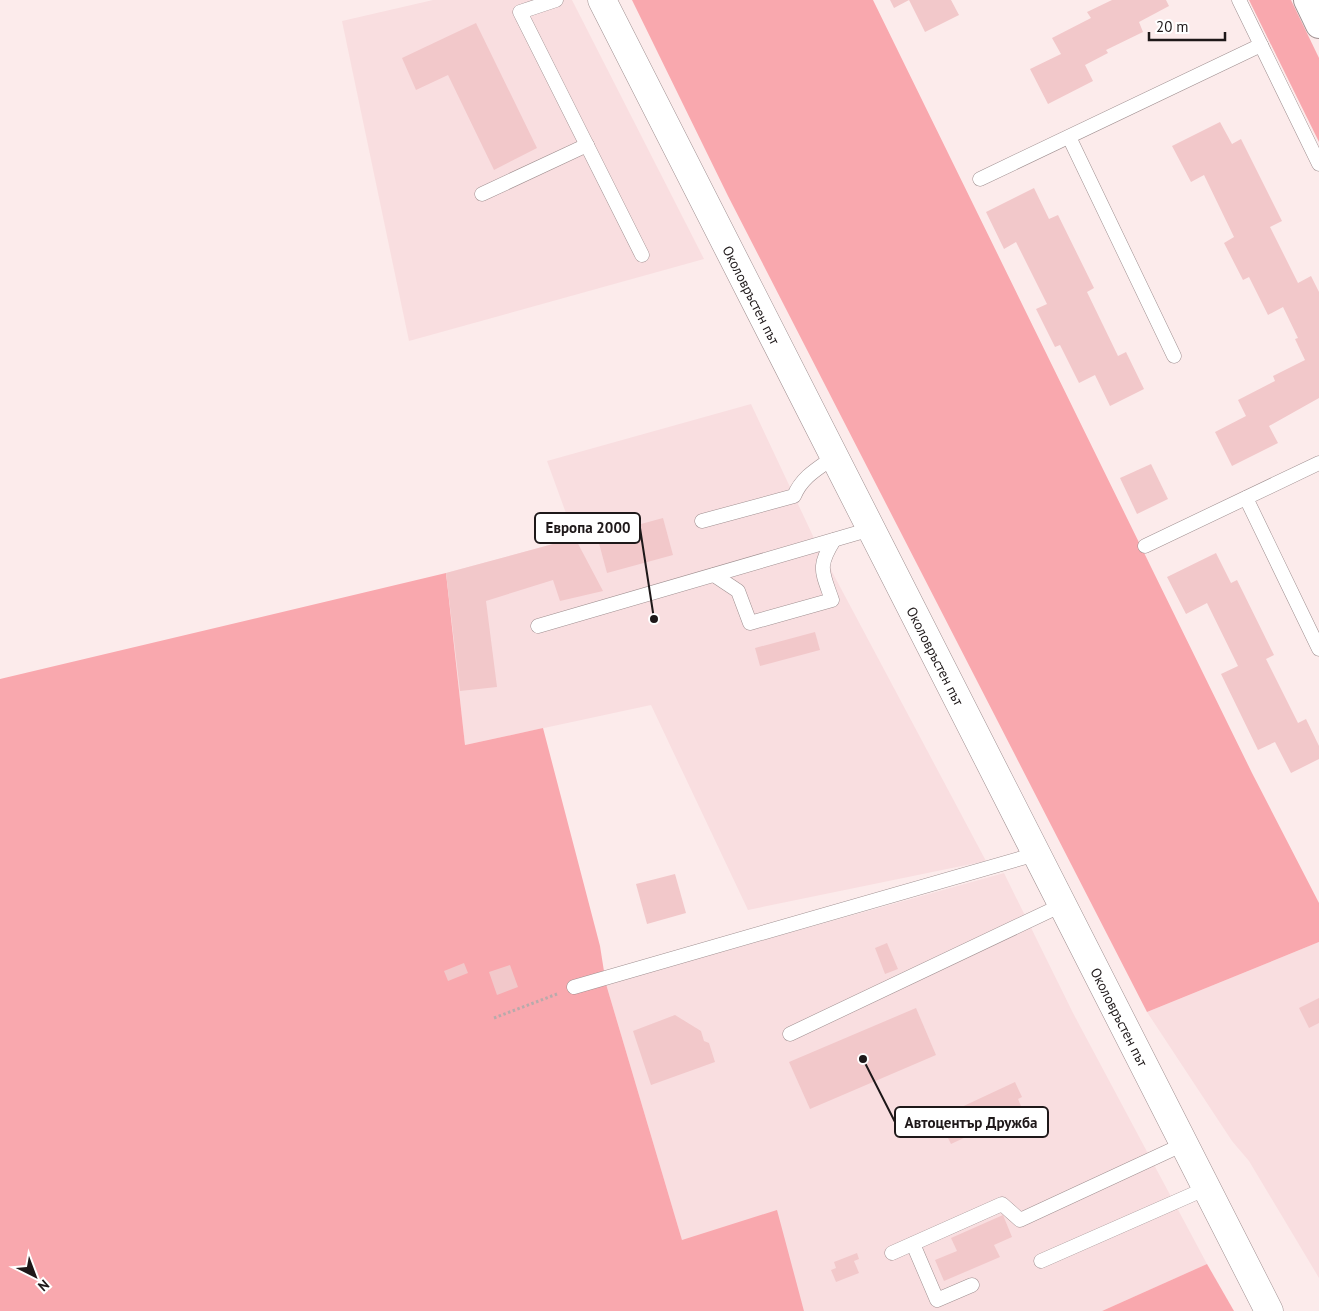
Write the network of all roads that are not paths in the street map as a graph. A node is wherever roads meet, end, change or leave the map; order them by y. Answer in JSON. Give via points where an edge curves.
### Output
{"nodes":[{"id":1,"x":556,"y":0,"type":"edge"},
{"id":2,"x":602,"y":0,"type":"edge"},
{"id":3,"x":1239,"y":0,"type":"edge"},
{"id":4,"x":1307,"y":0,"type":"edge"},
{"id":5,"x":1319,"y":25,"type":"edge"},
{"id":6,"x":1261,"y":45,"type":"junction"},
{"id":7,"x":1069,"y":136,"type":"junction"},
{"id":8,"x":587,"y":145,"type":"junction"},
{"id":9,"x":1319,"y":164,"type":"edge"},
{"id":10,"x":980,"y":179,"type":"dead end"},
{"id":11,"x":482,"y":194,"type":"dead end"},
{"id":12,"x":642,"y":255,"type":"dead end"},
{"id":13,"x":1174,"y":356,"type":"dead end"},
{"id":14,"x":834,"y":457,"type":"junction"},
{"id":15,"x":1319,"y":463,"type":"edge"},
{"id":16,"x":1246,"y":498,"type":"junction"},
{"id":17,"x":702,"y":521,"type":"dead end"},
{"id":18,"x":870,"y":529,"type":"junction"},
{"id":19,"x":834,"y":540,"type":"junction"},
{"id":20,"x":1145,"y":546,"type":"dead end"},
{"id":21,"x":714,"y":575,"type":"junction"},
{"id":22,"x":538,"y":626,"type":"dead end"},
{"id":23,"x":1319,"y":649,"type":"edge"},
{"id":24,"x":1036,"y":854,"type":"junction"},
{"id":25,"x":1062,"y":905,"type":"junction"},
{"id":26,"x":574,"y":987,"type":"road end"},
{"id":27,"x":790,"y":1034,"type":"dead end"},
{"id":28,"x":1184,"y":1144,"type":"junction"},
{"id":29,"x":1207,"y":1188,"type":"junction"},
{"id":30,"x":913,"y":1244,"type":"junction"},
{"id":31,"x":892,"y":1253,"type":"dead end"},
{"id":32,"x":1041,"y":1261,"type":"dead end"},
{"id":33,"x":972,"y":1285,"type":"dead end"},
{"id":34,"x":1269,"y":1311,"type":"edge"}],
"edges":[{"from":1,"to":8,"type":"lane","via":[[520,12]]},
{"from":2,"to":14,"type":"main road","name":"Околовръстен път"},
{"from":3,"to":6,"type":"lane"},
{"from":4,"to":5,"type":"street"},
{"from":6,"to":7,"type":"lane"},
{"from":6,"to":9,"type":"lane"},
{"from":7,"to":10,"type":"lane"},
{"from":7,"to":13,"type":"lane"},
{"from":8,"to":11,"type":"lane"},
{"from":8,"to":12,"type":"lane"},
{"from":14,"to":17,"type":"lane","via":[[807,476],[794,496]]},
{"from":14,"to":18,"type":"main road","name":"Околовръстен път"},
{"from":15,"to":16,"type":"lane"},
{"from":16,"to":20,"type":"lane"},
{"from":16,"to":23,"type":"lane"},
{"from":18,"to":19,"type":"lane"},
{"from":18,"to":24,"type":"main road","name":"Околовръстен път"},
{"from":19,"to":21,"type":"lane"},
{"from":19,"to":21,"type":"lane","via":[[821,569],[832,600],[750,623],[738,590]]},
{"from":21,"to":22,"type":"lane"},
{"from":24,"to":25,"type":"main road","name":"Околовръстен път"},
{"from":24,"to":26,"type":"lane"},
{"from":25,"to":27,"type":"lane"},
{"from":25,"to":28,"type":"main road","name":"Околовръстен път"},
{"from":28,"to":29,"type":"main road","name":"Околовръстен път"},
{"from":28,"to":30,"type":"lane","via":[[1020,1220],[1002,1204]]},
{"from":29,"to":32,"type":"lane"},
{"from":29,"to":34,"type":"main road","name":"Околовръстен път"},
{"from":30,"to":31,"type":"lane"},
{"from":30,"to":33,"type":"lane","via":[[937,1300]]}]}
